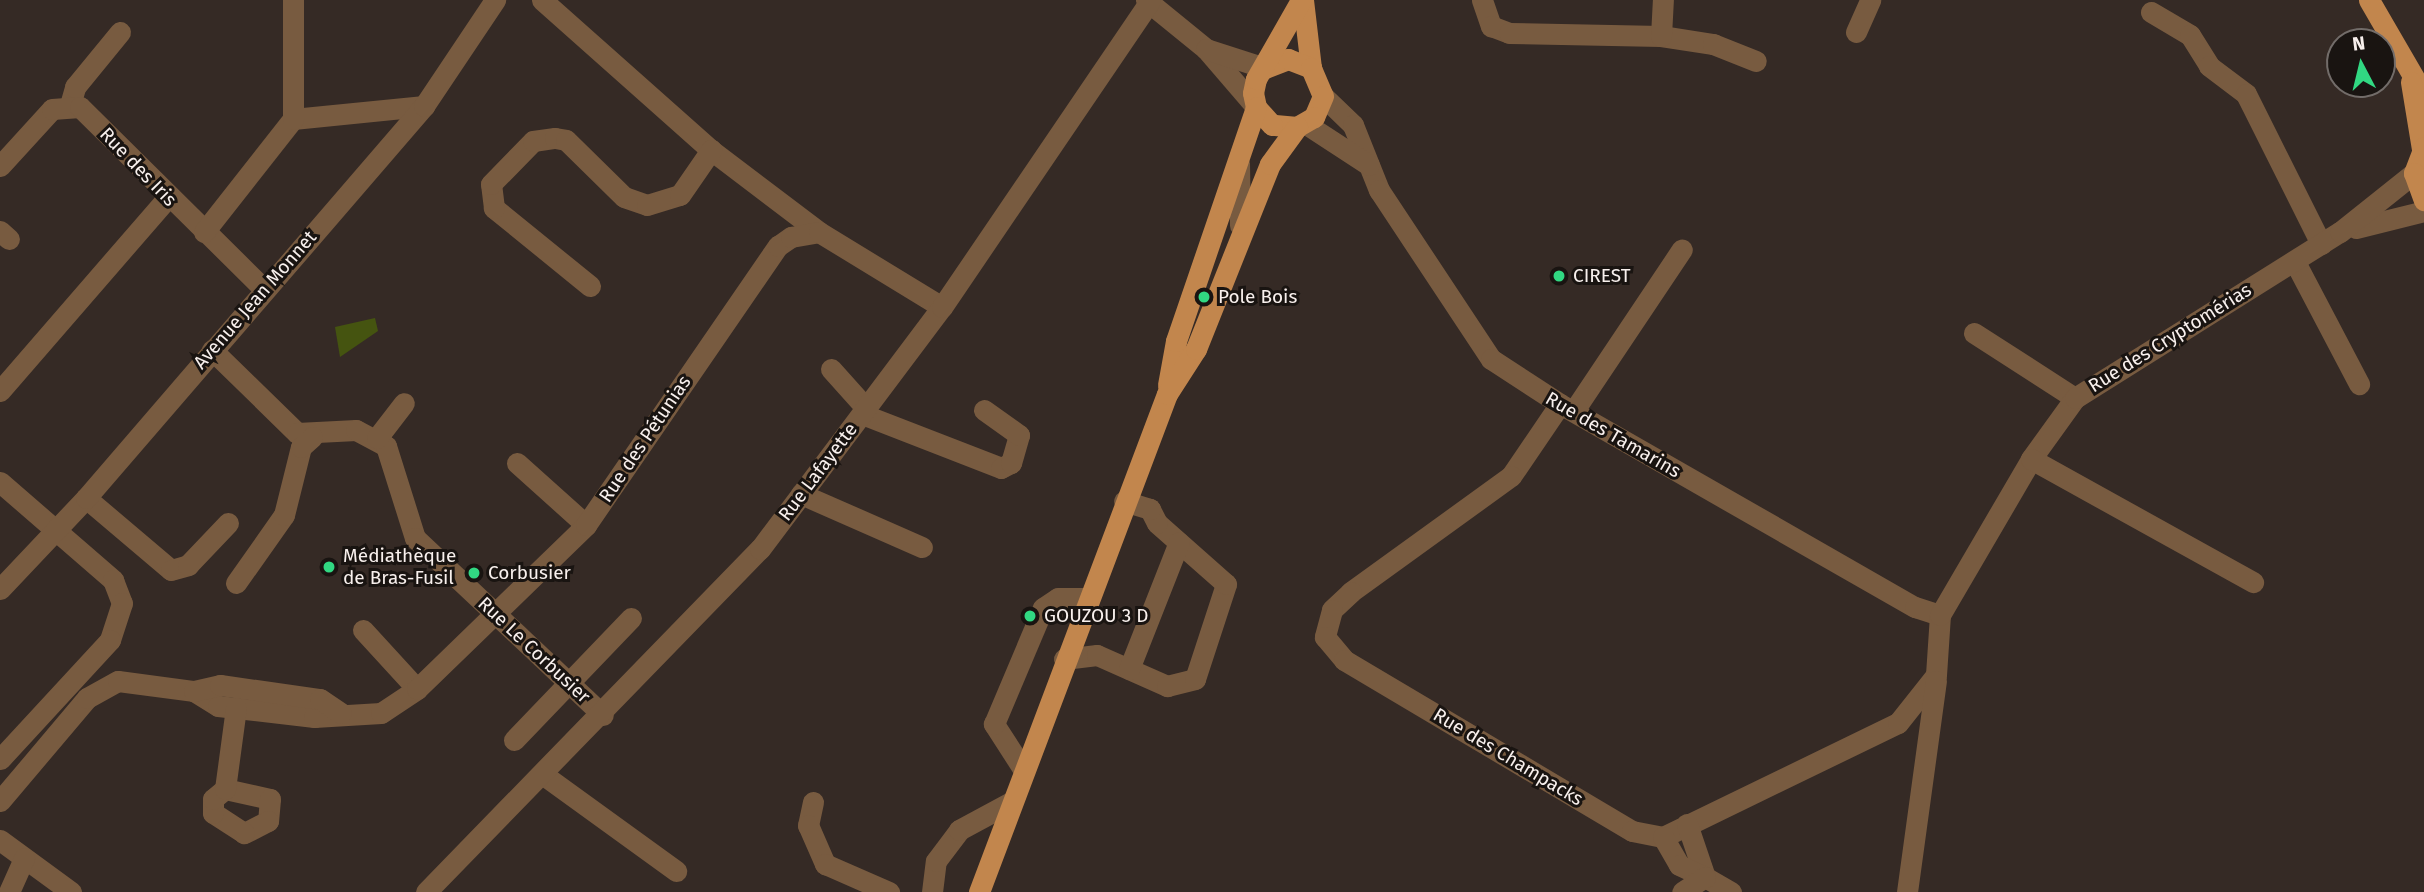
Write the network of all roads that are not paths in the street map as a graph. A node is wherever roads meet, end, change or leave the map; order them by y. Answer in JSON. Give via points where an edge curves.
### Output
{"nodes":[{"id":1,"x":293,"y":0,"type":"edge"},
{"id":2,"x":495,"y":0,"type":"edge"},
{"id":3,"x":542,"y":0,"type":"edge"},
{"id":4,"x":1302,"y":0,"type":"edge"},
{"id":5,"x":1482,"y":0,"type":"edge"},
{"id":6,"x":1663,"y":0,"type":"edge"},
{"id":7,"x":1870,"y":0,"type":"edge"},
{"id":8,"x":2370,"y":0,"type":"edge"},
{"id":9,"x":1147,"y":1,"type":"edge"},
{"id":10,"x":2151,"y":12,"type":"dead end"},
{"id":11,"x":120,"y":32,"type":"dead end"},
{"id":12,"x":1856,"y":32,"type":"dead end"},
{"id":13,"x":1661,"y":36,"type":"junction"},
{"id":14,"x":1206,"y":49,"type":"junction"},
{"id":15,"x":1756,"y":61,"type":"dead end"},
{"id":16,"x":1265,"y":68,"type":"junction"},
{"id":17,"x":1311,"y":68,"type":"junction"},
{"id":18,"x":2417,"y":87,"type":"edge"},
{"id":19,"x":1323,"y":96,"type":"junction"},
{"id":20,"x":70,"y":105,"type":"junction"},
{"id":21,"x":424,"y":106,"type":"junction"},
{"id":22,"x":1256,"y":107,"type":"junction"},
{"id":23,"x":293,"y":119,"type":"junction"},
{"id":24,"x":1301,"y":126,"type":"junction"},
{"id":25,"x":2423,"y":148,"type":"edge"},
{"id":26,"x":711,"y":150,"type":"junction"},
{"id":27,"x":1239,"y":163,"type":"junction"},
{"id":28,"x":1369,"y":165,"type":"junction"},
{"id":29,"x":0,"y":166,"type":"edge"},
{"id":30,"x":2414,"y":173,"type":"junction"},
{"id":31,"x":167,"y":198,"type":"junction"},
{"id":32,"x":2424,"y":200,"type":"edge"},
{"id":33,"x":2424,"y":211,"type":"edge"},
{"id":34,"x":1240,"y":225,"type":"junction"},
{"id":35,"x":204,"y":232,"type":"junction"},
{"id":36,"x":819,"y":232,"type":"junction"},
{"id":37,"x":2340,"y":232,"type":"junction"},
{"id":38,"x":2321,"y":244,"type":"junction"},
{"id":39,"x":1682,"y":249,"type":"dead end"},
{"id":40,"x":2295,"y":262,"type":"junction"},
{"id":41,"x":590,"y":286,"type":"dead end"},
{"id":42,"x":264,"y":289,"type":"junction"},
{"id":43,"x":942,"y":307,"type":"junction"},
{"id":44,"x":1974,"y":333,"type":"dead end"},
{"id":45,"x":212,"y":351,"type":"junction"},
{"id":46,"x":831,"y":369,"type":"dead end"},
{"id":47,"x":2359,"y":384,"type":"dead end"},
{"id":48,"x":0,"y":391,"type":"edge"},
{"id":49,"x":1167,"y":394,"type":"junction"},
{"id":50,"x":2075,"y":398,"type":"junction"},
{"id":51,"x":404,"y":402,"type":"dead end"},
{"id":52,"x":1567,"y":407,"type":"junction"},
{"id":53,"x":984,"y":410,"type":"dead end"},
{"id":54,"x":864,"y":411,"type":"junction"},
{"id":55,"x":312,"y":437,"type":"junction"},
{"id":56,"x":377,"y":438,"type":"junction"},
{"id":57,"x":2031,"y":459,"type":"junction"},
{"id":58,"x":517,"y":463,"type":"dead end"},
{"id":59,"x":0,"y":482,"type":"edge"},
{"id":60,"x":801,"y":494,"type":"junction"},
{"id":61,"x":86,"y":498,"type":"junction"},
{"id":62,"x":1124,"y":501,"type":"junction"},
{"id":63,"x":228,"y":523,"type":"dead end"},
{"id":64,"x":586,"y":525,"type":"junction"},
{"id":65,"x":57,"y":530,"type":"junction"},
{"id":66,"x":1179,"y":542,"type":"junction"},
{"id":67,"x":922,"y":547,"type":"dead end"},
{"id":68,"x":2253,"y":582,"type":"dead end"},
{"id":69,"x":236,"y":583,"type":"dead end"},
{"id":70,"x":0,"y":589,"type":"edge"},
{"id":71,"x":1086,"y":598,"type":"junction"},
{"id":72,"x":496,"y":615,"type":"junction"},
{"id":73,"x":1940,"y":615,"type":"junction"},
{"id":74,"x":631,"y":618,"type":"dead end"},
{"id":75,"x":363,"y":630,"type":"dead end"},
{"id":76,"x":1064,"y":659,"type":"junction"},
{"id":77,"x":1129,"y":669,"type":"junction"},
{"id":78,"x":1936,"y":675,"type":"junction"},
{"id":79,"x":570,"y":683,"type":"junction"},
{"id":80,"x":417,"y":689,"type":"junction"},
{"id":81,"x":194,"y":691,"type":"junction"},
{"id":82,"x":236,"y":708,"type":"junction"},
{"id":83,"x":341,"y":713,"type":"junction"},
{"id":84,"x":603,"y":715,"type":"junction"},
{"id":85,"x":514,"y":740,"type":"dead end"},
{"id":86,"x":0,"y":759,"type":"edge"},
{"id":87,"x":1023,"y":769,"type":"junction"},
{"id":88,"x":545,"y":776,"type":"junction"},
{"id":89,"x":225,"y":789,"type":"dead end"},
{"id":90,"x":0,"y":801,"type":"edge"},
{"id":91,"x":813,"y":802,"type":"dead end"},
{"id":92,"x":1011,"y":802,"type":"junction"},
{"id":93,"x":1687,"y":824,"type":"junction"},
{"id":94,"x":1663,"y":836,"type":"junction"},
{"id":95,"x":0,"y":840,"type":"edge"},
{"id":96,"x":24,"y":858,"type":"junction"},
{"id":97,"x":676,"y":871,"type":"dead end"},
{"id":98,"x":1705,"y":877,"type":"junction"},
{"id":99,"x":9,"y":892,"type":"edge"},
{"id":100,"x":71,"y":892,"type":"edge"},
{"id":101,"x":426,"y":892,"type":"edge"},
{"id":102,"x":889,"y":892,"type":"edge"},
{"id":103,"x":932,"y":892,"type":"edge"},
{"id":104,"x":979,"y":892,"type":"edge"},
{"id":105,"x":1682,"y":892,"type":"edge"},
{"id":106,"x":1731,"y":892,"type":"edge"},
{"id":107,"x":1908,"y":892,"type":"edge"}],
"edges":[{"from":1,"to":23,"type":"street"},
{"from":2,"to":21,"type":"street","name":"Avenue Jean Monnet"},
{"from":3,"to":26,"type":"street"},
{"from":4,"to":16,"type":"main road"},
{"from":4,"to":17,"type":"main road"},
{"from":5,"to":13,"type":"street","via":[[1491,26],[1509,33]]},
{"from":6,"to":13,"type":"street"},
{"from":7,"to":12,"type":"street"},
{"from":8,"to":18,"type":"main road"},
{"from":9,"to":14,"type":"street"},
{"from":9,"to":43,"type":"street","name":"Rue Lafayette"},
{"from":10,"to":38,"type":"street","via":[[2190,35],[2209,66],[2246,93]]},
{"from":11,"to":20,"type":"street","via":[[75,87]]},
{"from":13,"to":15,"type":"street","via":[[1713,44]]},
{"from":14,"to":16,"type":"street"},
{"from":14,"to":22,"type":"street"},
{"from":16,"to":17,"type":"main road","via":[[1288,59]]},
{"from":16,"to":22,"type":"main road","via":[[1254,86]]},
{"from":17,"to":19,"type":"main road"},
{"from":18,"to":25,"type":"main road"},
{"from":19,"to":24,"type":"main road"},
{"from":19,"to":28,"type":"street","name":"Rue des Tamarins","via":[[1353,125]]},
{"from":20,"to":29,"type":"street","via":[[40,118]]},
{"from":20,"to":31,"type":"street","name":"Rue des Iris","via":[[80,107]]},
{"from":21,"to":23,"type":"street"},
{"from":21,"to":42,"type":"street","name":"Avenue Jean Monnet"},
{"from":22,"to":24,"type":"main road","via":[[1272,125]]},
{"from":22,"to":27,"type":"main road"},
{"from":23,"to":35,"type":"street"},
{"from":24,"to":28,"type":"street"},
{"from":24,"to":34,"type":"main road"},
{"from":25,"to":30,"type":"main road"},
{"from":26,"to":36,"type":"street"},
{"from":26,"to":41,"type":"street","via":[[680,195],[655,204],[624,197],[566,140],[555,138],[533,141],[491,184],[494,208]]},
{"from":27,"to":34,"type":"street"},
{"from":27,"to":49,"type":"main road","via":[[1176,341]]},
{"from":28,"to":52,"type":"street","name":"Rue des Tamarins","via":[[1379,190],[1490,359]]},
{"from":30,"to":32,"type":"main road"},
{"from":30,"to":37,"type":"street","name":"Rue des Cryptomérias"},
{"from":31,"to":35,"type":"street","name":"Rue des Iris"},
{"from":31,"to":48,"type":"street"},
{"from":33,"to":37,"type":"street","name":"Rue des Cryptomérias"},
{"from":34,"to":49,"type":"main road","via":[[1196,349]]},
{"from":35,"to":42,"type":"street","name":"Rue des Iris"},
{"from":36,"to":43,"type":"street"},
{"from":36,"to":64,"type":"street","name":"Rue des Pétunias","via":[[778,246]]},
{"from":37,"to":38,"type":"street","name":"Rue des Cryptomérias"},
{"from":38,"to":40,"type":"street","name":"Rue des Cryptomérias"},
{"from":39,"to":52,"type":"street"},
{"from":40,"to":47,"type":"street"},
{"from":40,"to":50,"type":"street","name":"Rue des Cryptomérias"},
{"from":42,"to":45,"type":"street","name":"Avenue Jean Monnet"},
{"from":43,"to":54,"type":"street","name":"Rue Lafayette"},
{"from":44,"to":50,"type":"street"},
{"from":45,"to":55,"type":"street","via":[[297,433]]},
{"from":45,"to":61,"type":"street","name":"Avenue Jean Monnet"},
{"from":46,"to":54,"type":"street"},
{"from":49,"to":62,"type":"main road"},
{"from":50,"to":57,"type":"street","name":"Rue des Cryptomérias"},
{"from":51,"to":56,"type":"street"},
{"from":52,"to":73,"type":"street","name":"Rue des Tamarins","via":[[1915,607]]},
{"from":52,"to":94,"type":"street","name":"Rue des Champacks","via":[[1511,476],[1332,610],[1325,637],[1344,660],[1632,831]]},
{"from":53,"to":54,"type":"street","via":[[1019,435],[1011,463],[1001,468]]},
{"from":54,"to":60,"type":"street","name":"Rue Lafayette"},
{"from":55,"to":56,"type":"street","via":[[356,430]]},
{"from":55,"to":69,"type":"street","via":[[301,446],[284,514]]},
{"from":56,"to":72,"type":"street","name":"Rue Le Corbusier","via":[[392,457],[415,538]]},
{"from":57,"to":68,"type":"street"},
{"from":57,"to":73,"type":"street","name":"Rue des Cryptomérias"},
{"from":58,"to":64,"type":"street"},
{"from":59,"to":65,"type":"street"},
{"from":60,"to":67,"type":"street"},
{"from":60,"to":84,"type":"street","name":"Rue Lafayette","via":[[760,549]]},
{"from":61,"to":63,"type":"street","via":[[171,570],[188,565]]},
{"from":61,"to":65,"type":"street","name":"Avenue Jean Monnet"},
{"from":62,"to":66,"type":"street","via":[[1150,509]]},
{"from":62,"to":71,"type":"main road"},
{"from":64,"to":72,"type":"street","name":"Rue des Pétunias"},
{"from":65,"to":70,"type":"street","name":"Avenue Jean Monnet"},
{"from":65,"to":86,"type":"street","via":[[113,580],[121,615],[110,640]]},
{"from":66,"to":77,"type":"street"},
{"from":66,"to":77,"type":"street","via":[[1226,584],[1195,679],[1167,686]]},
{"from":71,"to":76,"type":"main road"},
{"from":71,"to":87,"type":"street","via":[[1058,598],[1043,608],[994,724]]},
{"from":72,"to":79,"type":"street","name":"Rue Le Corbusier"},
{"from":72,"to":80,"type":"street","name":"Rue des Pétunias"},
{"from":73,"to":78,"type":"street"},
{"from":74,"to":79,"type":"street"},
{"from":75,"to":80,"type":"street"},
{"from":76,"to":77,"type":"street","via":[[1097,655]]},
{"from":76,"to":87,"type":"main road"},
{"from":78,"to":93,"type":"street","via":[[1920,703],[1898,723]]},
{"from":78,"to":107,"type":"street"},
{"from":79,"to":84,"type":"street","name":"Rue Le Corbusier"},
{"from":79,"to":85,"type":"street"},
{"from":80,"to":83,"type":"street","name":"Rue des Pétunias","via":[[381,713]]},
{"from":81,"to":82,"type":"street","name":"Rue des Pétunias","via":[[218,706]]},
{"from":81,"to":83,"type":"street","name":"Rue des Pétunias","via":[[220,685],[307,697]]},
{"from":81,"to":90,"type":"street","name":"Rue des Pétunias","via":[[139,680],[103,687]]},
{"from":82,"to":83,"type":"street","name":"Rue des Pétunias","via":[[314,717]]},
{"from":82,"to":89,"type":"street"},
{"from":84,"to":88,"type":"street","name":"Rue Lafayette"},
{"from":87,"to":92,"type":"main road"},
{"from":88,"to":97,"type":"street"},
{"from":88,"to":101,"type":"street","name":"Rue Lafayette"},
{"from":91,"to":102,"type":"street","via":[[808,825],[825,864]]},
{"from":92,"to":103,"type":"street","via":[[959,830],[936,861]]},
{"from":92,"to":104,"type":"main road"},
{"from":93,"to":94,"type":"street"},
{"from":93,"to":98,"type":"street"},
{"from":94,"to":98,"type":"street","via":[[1679,865]]},
{"from":95,"to":96,"type":"street"},
{"from":96,"to":99,"type":"street"},
{"from":96,"to":100,"type":"street"},
{"from":98,"to":105,"type":"street"},
{"from":98,"to":106,"type":"street"}]}
